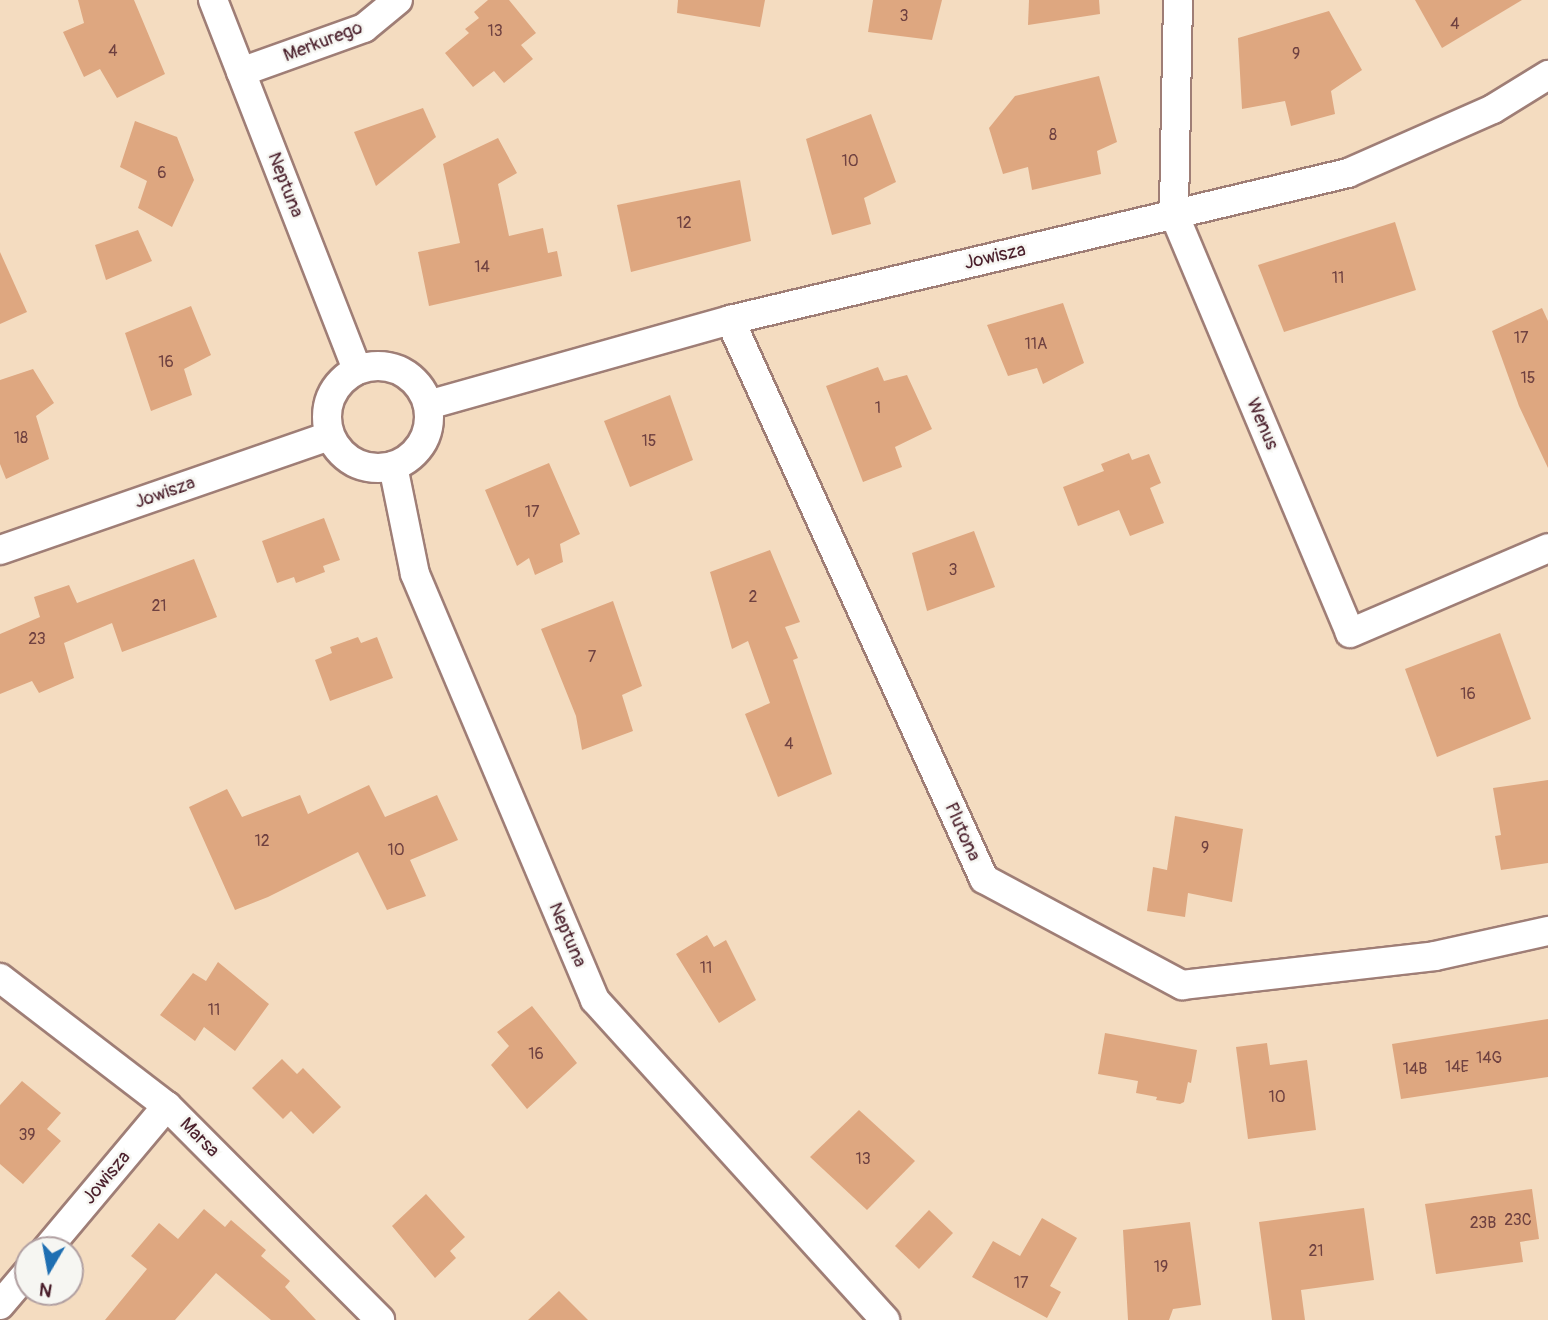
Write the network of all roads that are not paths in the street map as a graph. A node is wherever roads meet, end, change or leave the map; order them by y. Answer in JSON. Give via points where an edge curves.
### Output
{"nodes":[{"id":1,"x":213,"y":0,"type":"edge"},
{"id":2,"x":398,"y":0,"type":"edge"},
{"id":3,"x":1178,"y":0,"type":"edge"},
{"id":4,"x":241,"y":72,"type":"junction"},
{"id":5,"x":1548,"y":75,"type":"edge"},
{"id":6,"x":1174,"y":214,"type":"junction"},
{"id":7,"x":730,"y":320,"type":"junction"},
{"id":8,"x":357,"y":370,"type":"junction"},
{"id":9,"x":428,"y":405,"type":"junction"},
{"id":10,"x":330,"y":436,"type":"junction"},
{"id":11,"x":393,"y":466,"type":"junction"},
{"id":12,"x":1548,"y":548,"type":"edge"},
{"id":13,"x":0,"y":550,"type":"edge"},
{"id":14,"x":1548,"y":931,"type":"edge"},
{"id":15,"x":0,"y":978,"type":"edge"},
{"id":16,"x":167,"y":1106,"type":"junction"},
{"id":17,"x":58,"y":1236,"type":"edge"},
{"id":18,"x":14,"y":1288,"type":"edge"},
{"id":19,"x":0,"y":1305,"type":"edge"},
{"id":20,"x":380,"y":1320,"type":"edge"},
{"id":21,"x":885,"y":1320,"type":"edge"}],
"edges":[{"from":1,"to":4,"type":"street","name":"Neptuna"},
{"from":2,"to":4,"type":"street","name":"Merkurego","via":[[364,28]]},
{"from":3,"to":6,"type":"street","name":"Wenus"},
{"from":4,"to":8,"type":"street","name":"Neptuna"},
{"from":5,"to":6,"type":"street","name":"Jowisza","via":[[1493,109],[1348,173]]},
{"from":6,"to":7,"type":"street","name":"Jowisza"},
{"from":6,"to":12,"type":"street","name":"Wenus","via":[[1350,633]]},
{"from":7,"to":9,"type":"street","name":"Jowisza"},
{"from":7,"to":14,"type":"street","name":"Plutona","via":[[984,879],[1182,985],[1435,956]]},
{"from":8,"to":9,"type":"street","via":[[379,365],[401,371],[418,385]]},
{"from":8,"to":10,"type":"street","via":[[341,380],[330,397],[326,416]]},
{"from":9,"to":11,"type":"street","via":[[429,425],[422,443],[410,457]]},
{"from":10,"to":11,"type":"street","via":[[345,456],[356,462],[368,467]]},
{"from":10,"to":13,"type":"street","name":"Jowisza"},
{"from":11,"to":21,"type":"street","name":"Neptuna","via":[[415,574],[595,1000]]},
{"from":15,"to":16,"type":"street","name":"Marsa"},
{"from":16,"to":17,"type":"street","name":"Jowisza"},
{"from":16,"to":20,"type":"street","name":"Marsa"},
{"from":18,"to":19,"type":"street"}]}
